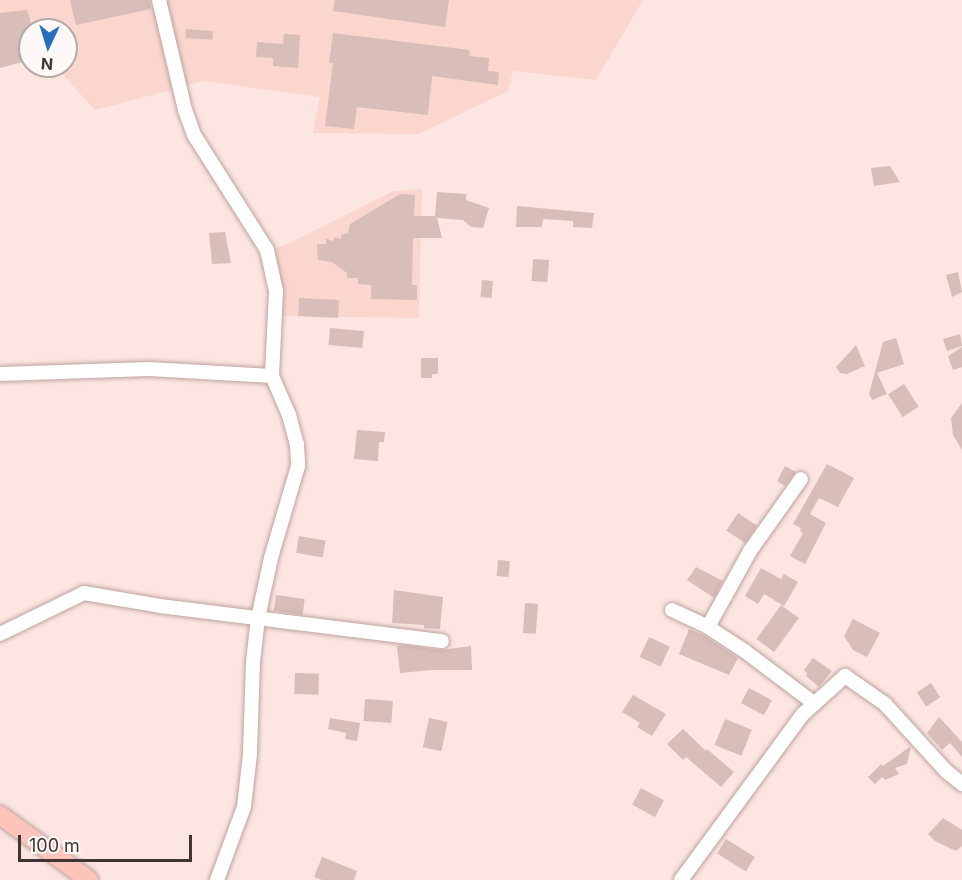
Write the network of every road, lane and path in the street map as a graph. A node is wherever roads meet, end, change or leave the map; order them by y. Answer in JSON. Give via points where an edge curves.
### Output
{"nodes":[{"id":1,"x":159,"y":0,"type":"edge"},
{"id":2,"x":0,"y":374,"type":"edge"},
{"id":3,"x":272,"y":376,"type":"junction"},
{"id":4,"x":801,"y":479,"type":"dead end"},
{"id":5,"x":672,"y":610,"type":"dead end"},
{"id":6,"x":258,"y":618,"type":"junction"},
{"id":7,"x":708,"y":627,"type":"junction"},
{"id":8,"x":0,"y":634,"type":"edge"},
{"id":9,"x":442,"y":641,"type":"dead end"},
{"id":10,"x":814,"y":704,"type":"junction"},
{"id":11,"x":962,"y":784,"type":"edge"},
{"id":12,"x":0,"y":815,"type":"edge"},
{"id":13,"x":89,"y":880,"type":"edge"},
{"id":14,"x":217,"y":880,"type":"edge"},
{"id":15,"x":681,"y":880,"type":"edge"}],
"edges":[{"from":1,"to":3,"type":"street","via":[[194,135],[267,250],[276,291]]},
{"from":2,"to":3,"type":"street","via":[[149,369]]},
{"from":3,"to":6,"type":"street","via":[[289,416],[298,466]]},
{"from":4,"to":7,"type":"street","via":[[750,551]]},
{"from":5,"to":7,"type":"street"},
{"from":6,"to":8,"type":"street","via":[[84,593]]},
{"from":6,"to":9,"type":"street"},
{"from":6,"to":14,"type":"street","via":[[244,807]]},
{"from":7,"to":10,"type":"street"},
{"from":10,"to":11,"type":"street","via":[[845,676],[885,705]]},
{"from":10,"to":15,"type":"street"},
{"from":12,"to":13,"type":"main road"}]}
